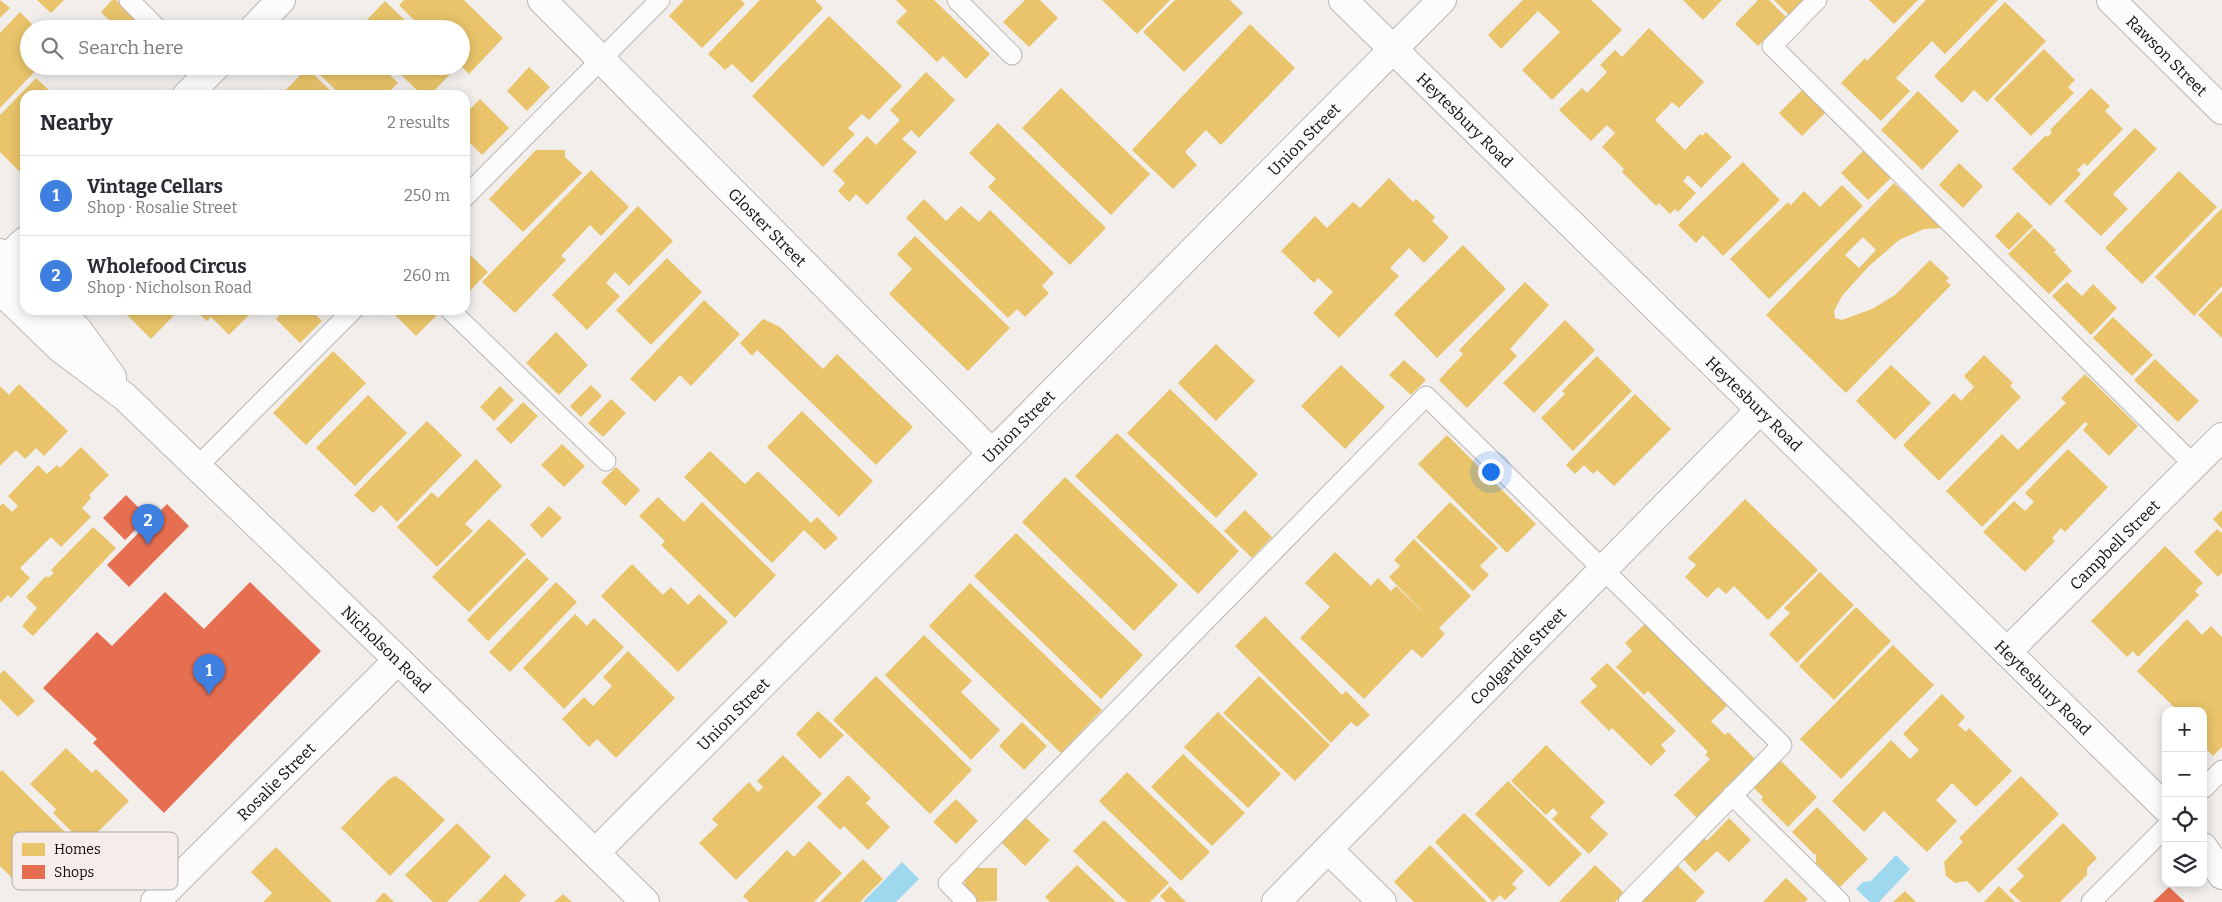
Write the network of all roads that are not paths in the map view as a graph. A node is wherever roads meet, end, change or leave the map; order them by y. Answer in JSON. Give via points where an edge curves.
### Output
{"nodes":[{"id":1,"x":129,"y":0,"type":"edge"},
{"id":2,"x":281,"y":0,"type":"edge"},
{"id":3,"x":542,"y":0,"type":"edge"},
{"id":4,"x":660,"y":0,"type":"edge"},
{"id":5,"x":957,"y":0,"type":"edge"},
{"id":6,"x":1343,"y":0,"type":"edge"},
{"id":7,"x":1442,"y":0,"type":"edge"},
{"id":8,"x":1817,"y":0,"type":"edge"},
{"id":9,"x":2111,"y":0,"type":"edge"},
{"id":10,"x":149,"y":20,"type":"edge"},
{"id":11,"x":262,"y":20,"type":"edge"},
{"id":12,"x":1393,"y":49,"type":"junction"},
{"id":13,"x":1012,"y":55,"type":"dead end"},
{"id":14,"x":602,"y":59,"type":"junction"},
{"id":15,"x":2222,"y":110,"type":"edge"},
{"id":16,"x":470,"y":192,"type":"edge"},
{"id":17,"x":0,"y":290,"type":"edge"},
{"id":18,"x":20,"y":309,"type":"edge"},
{"id":19,"x":26,"y":315,"type":"edge"},
{"id":20,"x":63,"y":315,"type":"edge"},
{"id":21,"x":348,"y":315,"type":"edge"},
{"id":22,"x":455,"y":315,"type":"edge"},
{"id":23,"x":125,"y":397,"type":"junction"},
{"id":24,"x":1760,"y":410,"type":"junction"},
{"id":25,"x":2222,"y":437,"type":"edge"},
{"id":26,"x":992,"y":453,"type":"junction"},
{"id":27,"x":606,"y":461,"type":"dead end"},
{"id":28,"x":2194,"y":465,"type":"junction"},
{"id":29,"x":198,"y":466,"type":"junction"},
{"id":30,"x":1603,"y":570,"type":"junction"},
{"id":31,"x":2007,"y":652,"type":"junction"},
{"id":32,"x":398,"y":660,"type":"junction"},
{"id":33,"x":2222,"y":770,"type":"edge"},
{"id":34,"x":2207,"y":785,"type":"edge"},
{"id":35,"x":1732,"y":796,"type":"junction"},
{"id":36,"x":2162,"y":804,"type":"edge"},
{"id":37,"x":2162,"y":831,"type":"edge"},
{"id":38,"x":2207,"y":845,"type":"edge"},
{"id":39,"x":1328,"y":849,"type":"junction"},
{"id":40,"x":595,"y":853,"type":"junction"},
{"id":41,"x":2207,"y":853,"type":"edge"},
{"id":42,"x":2222,"y":855,"type":"edge"},
{"id":43,"x":2222,"y":875,"type":"edge"},
{"id":44,"x":178,"y":879,"type":"edge"},
{"id":45,"x":167,"y":890,"type":"edge"},
{"id":46,"x":155,"y":902,"type":"edge"},
{"id":47,"x":645,"y":902,"type":"edge"},
{"id":48,"x":967,"y":902,"type":"edge"},
{"id":49,"x":1276,"y":902,"type":"edge"},
{"id":50,"x":1382,"y":902,"type":"edge"},
{"id":51,"x":1628,"y":902,"type":"edge"},
{"id":52,"x":1840,"y":902,"type":"edge"},
{"id":53,"x":2092,"y":902,"type":"edge"}],
"edges":[{"from":1,"to":10,"type":"lane"},
{"from":2,"to":11,"type":"street"},
{"from":3,"to":14,"type":"street","name":"Gloster Street"},
{"from":4,"to":14,"type":"lane"},
{"from":5,"to":13,"type":"lane"},
{"from":6,"to":12,"type":"street","name":"Heytesbury Road"},
{"from":7,"to":12,"type":"street","name":"Union Street"},
{"from":8,"to":28,"type":"lane","via":[[1772,46]]},
{"from":9,"to":15,"type":"street","name":"Rawson Street"},
{"from":12,"to":24,"type":"street","name":"Heytesbury Road"},
{"from":12,"to":26,"type":"street","name":"Union Street"},
{"from":14,"to":16,"type":"lane"},
{"from":14,"to":26,"type":"street","name":"Gloster Street"},
{"from":17,"to":18,"type":"street","name":"Nicholson Road"},
{"from":19,"to":23,"type":"street","name":"Nicholson Road","via":[[60,348]]},
{"from":20,"to":23,"type":"street","name":"Nicholson Road","via":[[78,330]]},
{"from":21,"to":29,"type":"lane"},
{"from":22,"to":27,"type":"lane"},
{"from":23,"to":29,"type":"street","name":"Nicholson Road"},
{"from":24,"to":30,"type":"street","name":"Coolgardie Street"},
{"from":24,"to":31,"type":"street","name":"Heytesbury Road"},
{"from":25,"to":28,"type":"street","name":"Campbell Street"},
{"from":26,"to":40,"type":"street","name":"Union Street"},
{"from":28,"to":31,"type":"street","name":"Campbell Street"},
{"from":29,"to":32,"type":"street","name":"Nicholson Road"},
{"from":30,"to":35,"type":"lane","via":[[1782,745]]},
{"from":30,"to":39,"type":"street","name":"Coolgardie Street"},
{"from":30,"to":48,"type":"lane","via":[[1426,396],[948,883]]},
{"from":31,"to":36,"type":"street","name":"Heytesbury Road"},
{"from":32,"to":40,"type":"street","name":"Nicholson Road"},
{"from":32,"to":44,"type":"street","name":"Rosalie Street"},
{"from":33,"to":34,"type":"lane"},
{"from":35,"to":51,"type":"lane"},
{"from":35,"to":52,"type":"lane"},
{"from":37,"to":53,"type":"lane"},
{"from":38,"to":42,"type":"street"},
{"from":39,"to":49,"type":"street","name":"Coolgardie Street"},
{"from":39,"to":50,"type":"street"},
{"from":40,"to":47,"type":"street","name":"Nicholson Road"},
{"from":41,"to":43,"type":"street"},
{"from":45,"to":46,"type":"street","name":"Rosalie Street"}]}
